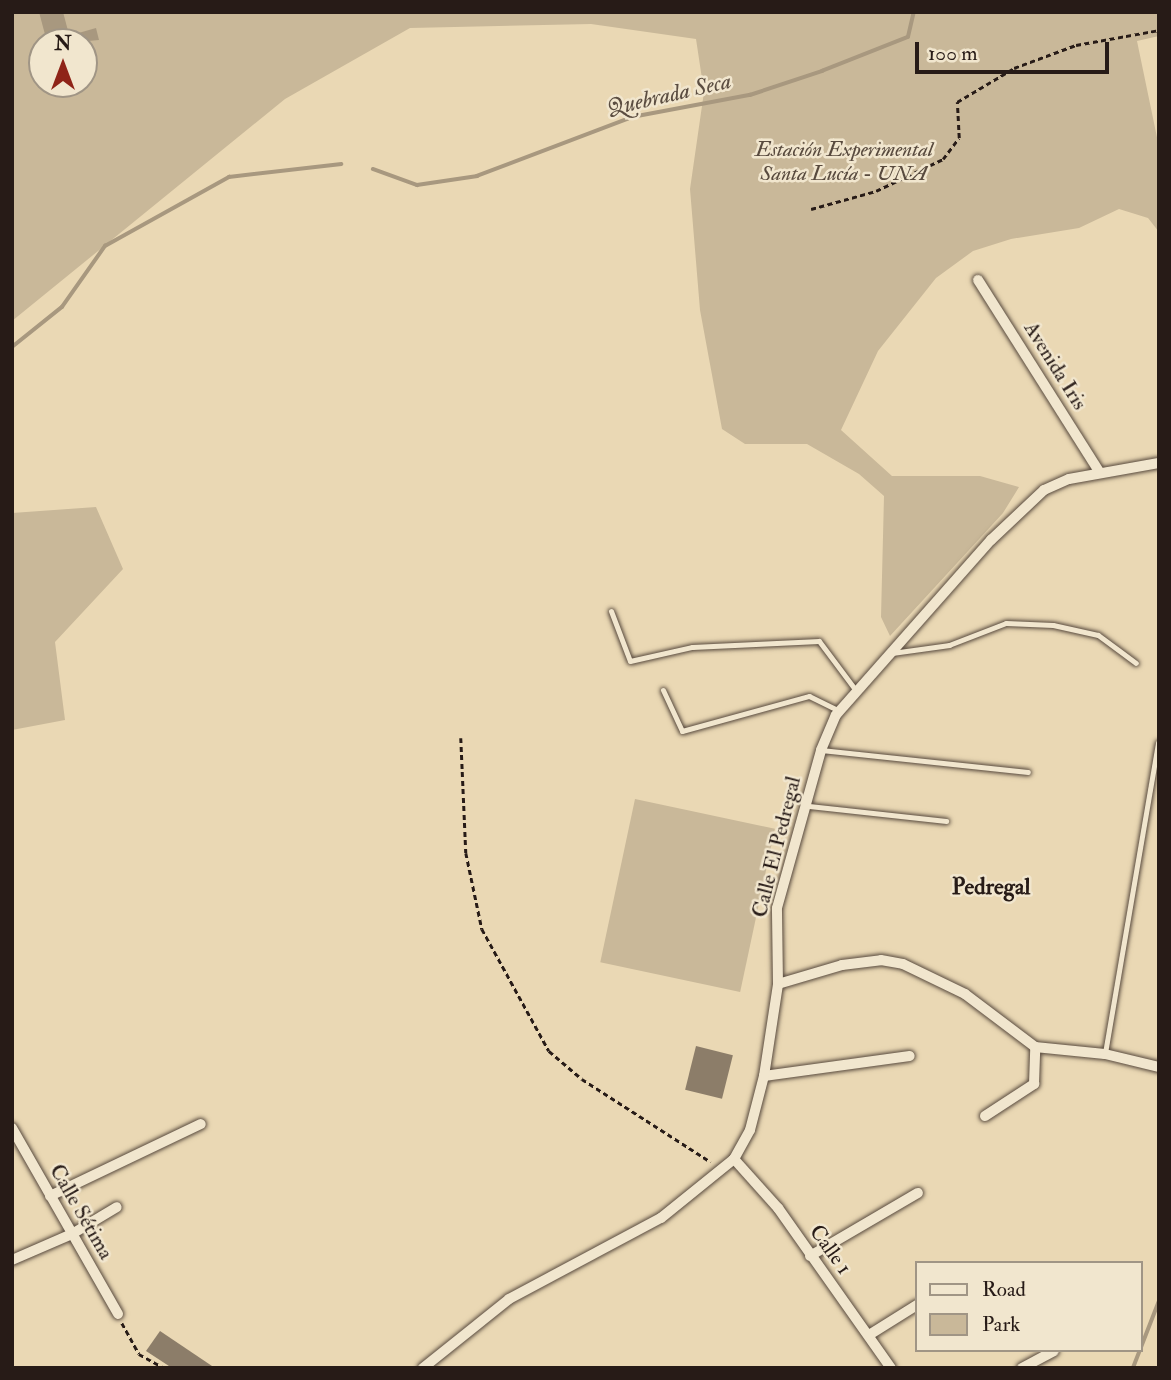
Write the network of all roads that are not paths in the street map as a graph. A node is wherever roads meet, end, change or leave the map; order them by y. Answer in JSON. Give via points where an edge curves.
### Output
{"nodes":[{"id":1,"x":978,"y":280,"type":"dead end"},
{"id":2,"x":1159,"y":463,"type":"edge"},
{"id":3,"x":1100,"y":473,"type":"junction"},
{"id":4,"x":611,"y":611,"type":"dead end"},
{"id":5,"x":892,"y":653,"type":"junction"},
{"id":6,"x":1136,"y":663,"type":"dead end"},
{"id":7,"x":663,"y":690,"type":"dead end"},
{"id":8,"x":857,"y":692,"type":"junction"},
{"id":9,"x":839,"y":712,"type":"junction"},
{"id":10,"x":1158,"y":742,"type":"edge"},
{"id":11,"x":821,"y":750,"type":"junction"},
{"id":12,"x":1028,"y":772,"type":"dead end"},
{"id":13,"x":809,"y":806,"type":"junction"},
{"id":14,"x":946,"y":821,"type":"dead end"},
{"id":15,"x":778,"y":984,"type":"junction"},
{"id":16,"x":1034,"y":1047,"type":"junction"},
{"id":17,"x":1105,"y":1054,"type":"junction"},
{"id":18,"x":910,"y":1056,"type":"dead end"},
{"id":19,"x":1159,"y":1067,"type":"edge"},
{"id":20,"x":764,"y":1076,"type":"junction"},
{"id":21,"x":985,"y":1116,"type":"dead end"},
{"id":22,"x":201,"y":1124,"type":"dead end"},
{"id":23,"x":12,"y":1128,"type":"edge"},
{"id":24,"x":734,"y":1159,"type":"junction"},
{"id":25,"x":918,"y":1193,"type":"dead end"},
{"id":26,"x":50,"y":1196,"type":"junction"},
{"id":27,"x":117,"y":1207,"type":"dead end"},
{"id":28,"x":72,"y":1234,"type":"junction"},
{"id":29,"x":810,"y":1256,"type":"junction"},
{"id":30,"x":12,"y":1259,"type":"edge"},
{"id":31,"x":916,"y":1305,"type":"edge"},
{"id":32,"x":118,"y":1314,"type":"road end"},
{"id":33,"x":869,"y":1335,"type":"junction"},
{"id":34,"x":1052,"y":1352,"type":"edge"},
{"id":35,"x":423,"y":1368,"type":"edge"},
{"id":36,"x":891,"y":1368,"type":"edge"},
{"id":37,"x":1022,"y":1368,"type":"edge"}],
"edges":[{"from":1,"to":3,"type":"street","name":"Avenida Iris"},
{"from":2,"to":3,"type":"street","name":"Calle El Pedregal"},
{"from":3,"to":5,"type":"street","name":"Calle El Pedregal","via":[[1044,489],[991,540]]},
{"from":4,"to":8,"type":"lane","via":[[630,661],[692,647],[819,641]]},
{"from":5,"to":6,"type":"lane","via":[[949,645],[1006,623],[1053,625],[1098,635]]},
{"from":5,"to":8,"type":"street","name":"Calle El Pedregal"},
{"from":7,"to":9,"type":"lane","via":[[682,731],[808,696]]},
{"from":8,"to":9,"type":"street","name":"Calle El Pedregal"},
{"from":9,"to":11,"type":"street","name":"Calle El Pedregal"},
{"from":10,"to":17,"type":"lane"},
{"from":11,"to":12,"type":"lane"},
{"from":11,"to":13,"type":"street","name":"Calle El Pedregal"},
{"from":13,"to":14,"type":"lane"},
{"from":13,"to":15,"type":"street","name":"Calle El Pedregal","via":[[777,908]]},
{"from":15,"to":16,"type":"street","via":[[842,965],[881,960],[902,964],[965,994]]},
{"from":15,"to":20,"type":"street","name":"Calle El Pedregal"},
{"from":16,"to":17,"type":"street"},
{"from":16,"to":21,"type":"street","via":[[1034,1084]]},
{"from":17,"to":19,"type":"street"},
{"from":18,"to":20,"type":"street"},
{"from":20,"to":24,"type":"street","name":"Calle El Pedregal","via":[[750,1130]]},
{"from":22,"to":26,"type":"street"},
{"from":23,"to":26,"type":"street","name":"Calle Sétima"},
{"from":24,"to":29,"type":"street","name":"Calle 1","via":[[778,1209]]},
{"from":24,"to":35,"type":"street","name":"Calle El Pedregal","via":[[661,1218],[509,1299]]},
{"from":25,"to":29,"type":"street"},
{"from":26,"to":28,"type":"street","name":"Calle Sétima"},
{"from":27,"to":28,"type":"street"},
{"from":28,"to":30,"type":"street"},
{"from":28,"to":32,"type":"street","name":"Calle Sétima"},
{"from":29,"to":33,"type":"street","name":"Calle 1"},
{"from":31,"to":33,"type":"street"},
{"from":33,"to":36,"type":"street","name":"Calle 1"},
{"from":34,"to":37,"type":"street"}]}
